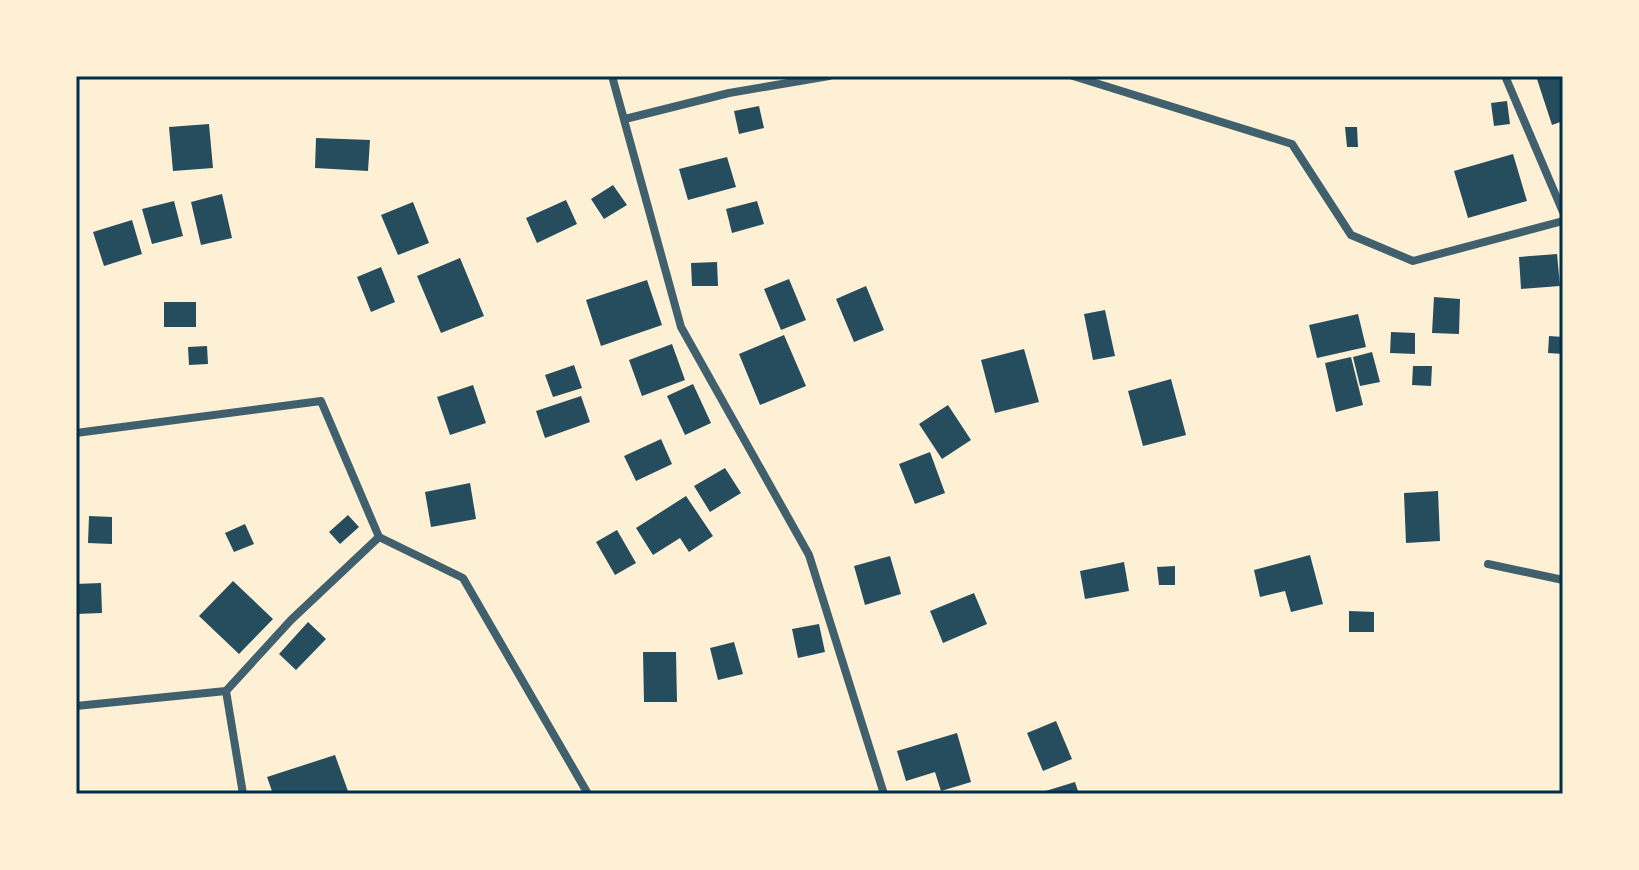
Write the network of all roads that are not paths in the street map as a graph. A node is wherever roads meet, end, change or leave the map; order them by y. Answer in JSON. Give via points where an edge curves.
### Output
{"nodes":[{"id":1,"x":612,"y":76,"type":"edge"},
{"id":2,"x":829,"y":76,"type":"edge"},
{"id":3,"x":1073,"y":76,"type":"edge"},
{"id":4,"x":1505,"y":76,"type":"edge"},
{"id":5,"x":625,"y":119,"type":"junction"},
{"id":6,"x":1563,"y":212,"type":"edge"},
{"id":7,"x":1563,"y":221,"type":"edge"},
{"id":8,"x":76,"y":433,"type":"edge"},
{"id":9,"x":379,"y":537,"type":"junction"},
{"id":10,"x":1488,"y":564,"type":"dead end"},
{"id":11,"x":1563,"y":580,"type":"edge"},
{"id":12,"x":226,"y":691,"type":"junction"},
{"id":13,"x":76,"y":706,"type":"edge"},
{"id":14,"x":243,"y":794,"type":"edge"},
{"id":15,"x":588,"y":794,"type":"edge"},
{"id":16,"x":884,"y":794,"type":"edge"}],
"edges":[{"from":1,"to":5,"type":"street"},
{"from":2,"to":5,"type":"street"},
{"from":3,"to":7,"type":"street","via":[[1292,144],[1351,235],[1413,261]]},
{"from":4,"to":6,"type":"street"},
{"from":5,"to":16,"type":"street","via":[[681,327],[809,555]]},
{"from":8,"to":9,"type":"street","via":[[321,401]]},
{"from":9,"to":12,"type":"street"},
{"from":9,"to":15,"type":"street","via":[[463,578]]},
{"from":10,"to":11,"type":"street"},
{"from":12,"to":13,"type":"street"},
{"from":12,"to":14,"type":"street"}]}
